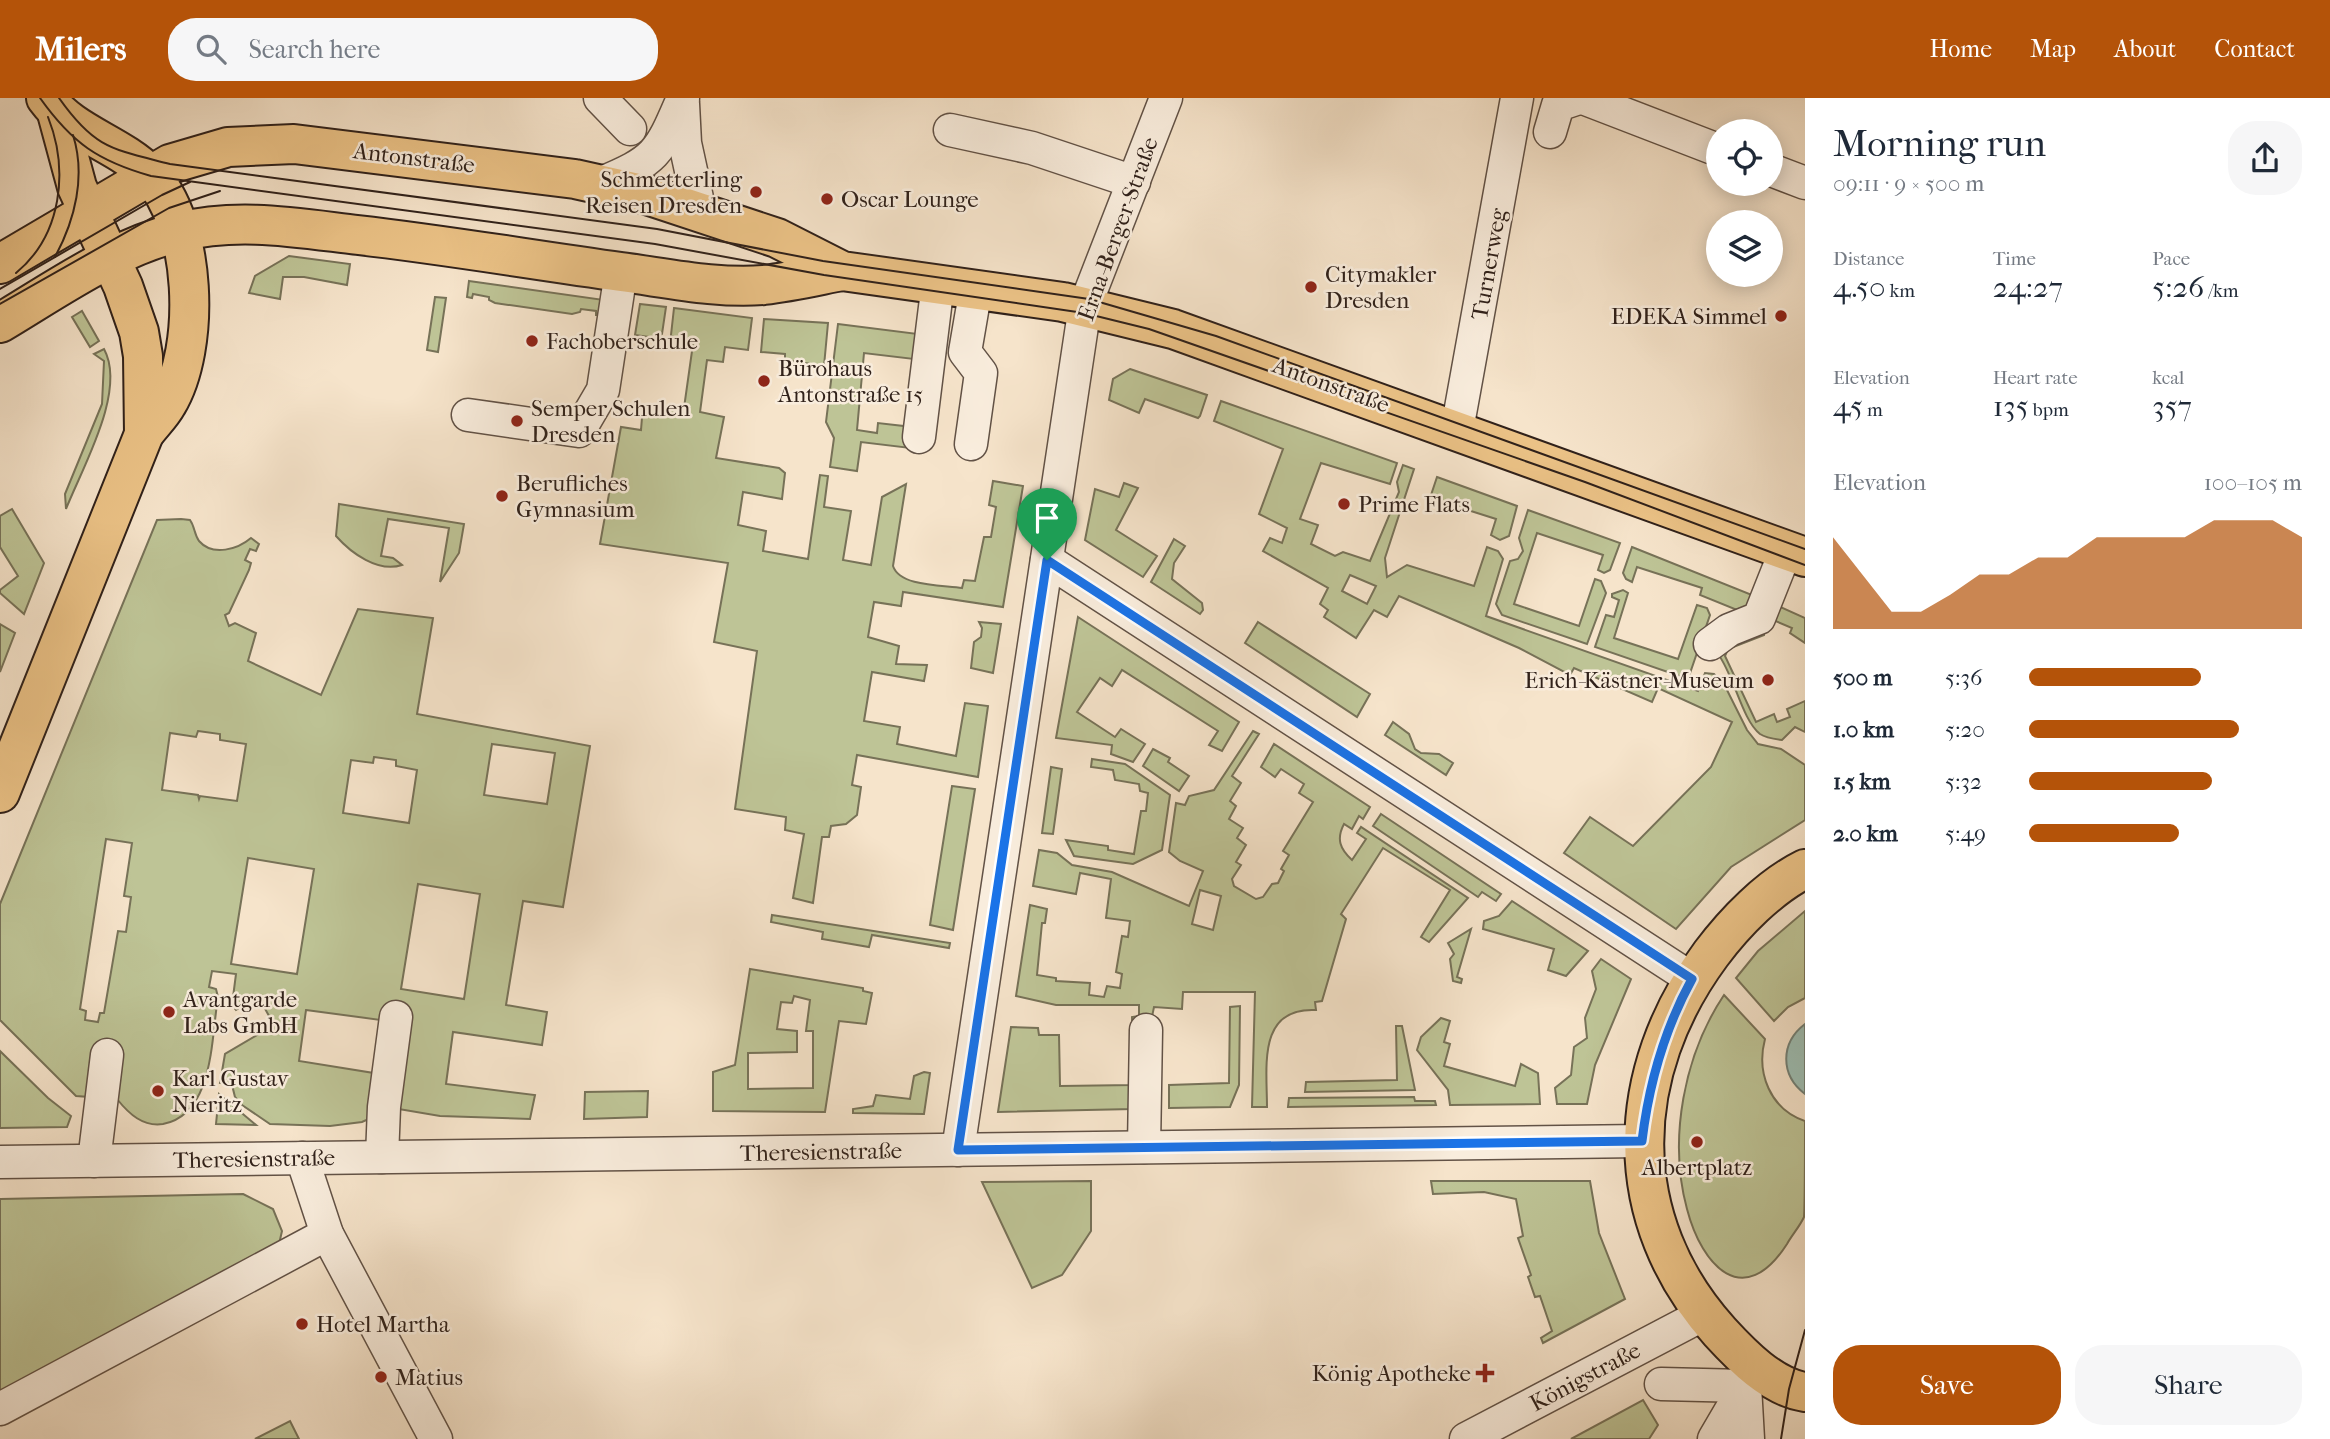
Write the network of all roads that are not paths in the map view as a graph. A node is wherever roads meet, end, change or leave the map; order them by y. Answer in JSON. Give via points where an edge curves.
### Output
{"nodes":[{"id":1,"x":600,"y":98,"type":"edge"},
{"id":2,"x":683,"y":98,"type":"edge"},
{"id":3,"x":1166,"y":98,"type":"edge"},
{"id":4,"x":1517,"y":98,"type":"edge"},
{"id":5,"x":1581,"y":98,"type":"edge"},
{"id":6,"x":52,"y":105,"type":"edge"},
{"id":7,"x":630,"y":129,"type":"dead end"},
{"id":8,"x":950,"y":130,"type":"dead end"},
{"id":9,"x":1550,"y":132,"type":"dead end"},
{"id":10,"x":1706,"y":145,"type":"edge"},
{"id":11,"x":1783,"y":175,"type":"edge"},
{"id":12,"x":151,"y":176,"type":"junction"},
{"id":13,"x":1134,"y":182,"type":"junction"},
{"id":14,"x":1805,"y":183,"type":"edge"},
{"id":15,"x":599,"y":184,"type":"junction"},
{"id":16,"x":86,"y":211,"type":"junction"},
{"id":17,"x":700,"y":212,"type":"junction"},
{"id":18,"x":179,"y":232,"type":"junction"},
{"id":19,"x":110,"y":258,"type":"junction"},
{"id":20,"x":0,"y":264,"type":"edge"},
{"id":21,"x":842,"y":271,"type":"junction"},
{"id":22,"x":621,"y":272,"type":"junction"},
{"id":23,"x":938,"y":284,"type":"junction"},
{"id":24,"x":976,"y":288,"type":"junction"},
{"id":25,"x":1085,"y":306,"type":"junction"},
{"id":26,"x":0,"y":323,"type":"edge"},
{"id":27,"x":468,"y":415,"type":"dead end"},
{"id":28,"x":1457,"y":430,"type":"junction"},
{"id":29,"x":144,"y":434,"type":"junction"},
{"id":30,"x":919,"y":437,"type":"dead end"},
{"id":31,"x":971,"y":444,"type":"dead end"},
{"id":32,"x":1795,"y":554,"type":"edge"},
{"id":33,"x":1047,"y":560,"type":"junction"},
{"id":34,"x":1710,"y":645,"type":"dead end"},
{"id":35,"x":0,"y":793,"type":"edge"},
{"id":36,"x":1805,"y":869,"type":"edge"},
{"id":37,"x":1692,"y":979,"type":"junction"},
{"id":38,"x":396,"y":1017,"type":"dead end"},
{"id":39,"x":1146,"y":1030,"type":"dead end"},
{"id":40,"x":107,"y":1055,"type":"dead end"},
{"id":41,"x":1642,"y":1141,"type":"junction"},
{"id":42,"x":1144,"y":1147,"type":"junction"},
{"id":43,"x":958,"y":1150,"type":"junction"},
{"id":44,"x":383,"y":1157,"type":"junction"},
{"id":45,"x":302,"y":1158,"type":"junction"},
{"id":46,"x":94,"y":1161,"type":"junction"},
{"id":47,"x":0,"y":1162,"type":"edge"},
{"id":48,"x":327,"y":1234,"type":"junction"},
{"id":49,"x":1704,"y":1314,"type":"junction"},
{"id":50,"x":1661,"y":1384,"type":"dead end"},
{"id":51,"x":1745,"y":1387,"type":"junction"},
{"id":52,"x":1801,"y":1389,"type":"edge"},
{"id":53,"x":0,"y":1409,"type":"edge"},
{"id":54,"x":436,"y":1439,"type":"edge"},
{"id":55,"x":1466,"y":1439,"type":"edge"},
{"id":56,"x":1714,"y":1439,"type":"edge"},
{"id":57,"x":1748,"y":1439,"type":"edge"}],
"edges":[{"from":1,"to":7,"type":"street"},
{"from":2,"to":15,"type":"street","via":[[664,143],[654,154],[633,170]]},
{"from":2,"to":17,"type":"street","via":[[685,143]]},
{"from":3,"to":13,"type":"street","name":"Erna-Berger-Straße"},
{"from":4,"to":28,"type":"street","name":"Turnerweg"},
{"from":5,"to":9,"type":"street","via":[[1558,105]]},
{"from":5,"to":10,"type":"street"},
{"from":6,"to":12,"type":"main road","via":[[68,122],[123,152]]},
{"from":6,"to":16,"type":"main road"},
{"from":8,"to":13,"type":"street","via":[[1032,148]]},
{"from":11,"to":14,"type":"street"},
{"from":12,"to":15,"type":"main road","name":"Antonstraße","via":[[170,164],[205,153],[271,143]]},
{"from":12,"to":16,"type":"main road","name":"Antonstraße"},
{"from":12,"to":18,"type":"main road"},
{"from":13,"to":25,"type":"street","name":"Erna-Berger-Straße"},
{"from":15,"to":17,"type":"main road","name":"Antonstraße"},
{"from":16,"to":19,"type":"main road"},
{"from":16,"to":20,"type":"main road","name":"Antonstraße"},
{"from":17,"to":21,"type":"main road","name":"Antonstraße","via":[[777,238]]},
{"from":18,"to":19,"type":"main road","name":"Antonstraße"},
{"from":18,"to":22,"type":"main road","name":"Antonstraße","via":[[229,225],[283,226]]},
{"from":18,"to":29,"type":"main road","via":[[189,284],[183,354],[168,404]]},
{"from":19,"to":26,"type":"main road","name":"Antonstraße"},
{"from":19,"to":29,"type":"main road","via":[[139,332]]},
{"from":21,"to":22,"type":"main road","name":"Antonstraße","via":[[761,285]]},
{"from":21,"to":23,"type":"main road","name":"Antonstraße"},
{"from":22,"to":27,"type":"street","via":[[603,390],[579,431]]},
{"from":23,"to":24,"type":"main road","name":"Antonstraße"},
{"from":23,"to":30,"type":"street"},
{"from":24,"to":25,"type":"main road","name":"Antonstraße"},
{"from":24,"to":31,"type":"street","via":[[965,352],[981,373]]},
{"from":25,"to":28,"type":"main road","name":"Antonstraße","via":[[1173,329]]},
{"from":25,"to":33,"type":"street","name":"Erna-Berger-Straße"},
{"from":28,"to":32,"type":"main road","name":"Antonstraße"},
{"from":29,"to":35,"type":"main road"},
{"from":32,"to":34,"type":"street","via":[[1759,618],[1729,630]]},
{"from":33,"to":37,"type":"street"},
{"from":33,"to":43,"type":"street","name":"Erna-Berger-Straße"},
{"from":36,"to":37,"type":"main road","via":[[1747,913]]},
{"from":37,"to":41,"type":"main road","via":[[1661,1046]]},
{"from":38,"to":44,"type":"street","via":[[384,1107]]},
{"from":39,"to":42,"type":"street"},
{"from":40,"to":46,"type":"street"},
{"from":41,"to":42,"type":"street","name":"Theresienstraße"},
{"from":41,"to":49,"type":"main road","via":[[1655,1222],[1670,1259]]},
{"from":42,"to":43,"type":"street","name":"Theresienstraße"},
{"from":43,"to":44,"type":"street","name":"Theresienstraße"},
{"from":44,"to":45,"type":"street","name":"Theresienstraße"},
{"from":45,"to":46,"type":"street","name":"Theresienstraße"},
{"from":45,"to":48,"type":"street"},
{"from":46,"to":47,"type":"street","name":"Theresienstraße"},
{"from":48,"to":53,"type":"street"},
{"from":48,"to":54,"type":"street"},
{"from":49,"to":52,"type":"main road","via":[[1737,1350]]},
{"from":49,"to":55,"type":"street","name":"Königstraße"},
{"from":50,"to":51,"type":"street"},
{"from":51,"to":56,"type":"street"},
{"from":51,"to":57,"type":"street"}]}
